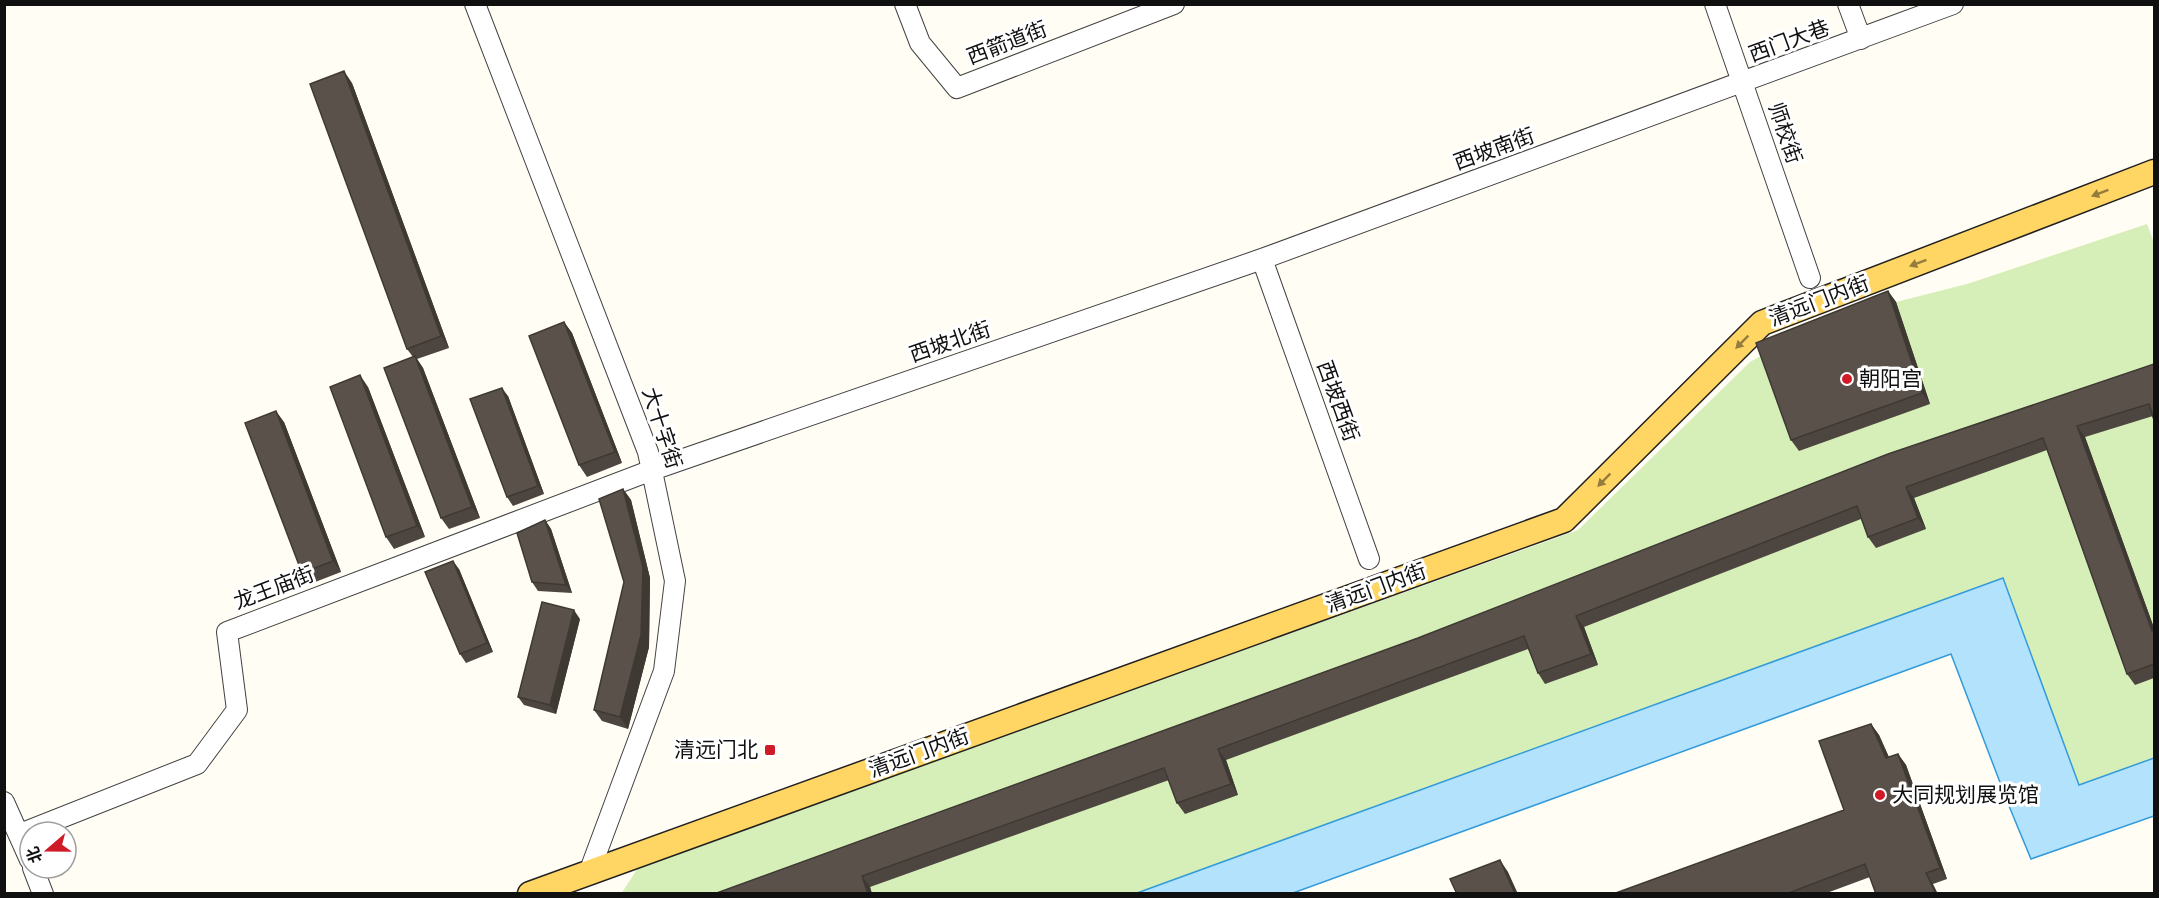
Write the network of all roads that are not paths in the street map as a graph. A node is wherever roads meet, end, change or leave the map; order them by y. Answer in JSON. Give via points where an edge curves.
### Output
{"nodes":[{"id":1,"x":475,"y":4,"type":"edge"},
{"id":2,"x":905,"y":4,"type":"edge"},
{"id":3,"x":1174,"y":4,"type":"edge"},
{"id":4,"x":1715,"y":4,"type":"edge"},
{"id":5,"x":1848,"y":4,"type":"edge"},
{"id":6,"x":1953,"y":4,"type":"edge"},
{"id":7,"x":1861,"y":39,"type":"junction"},
{"id":8,"x":1742,"y":83,"type":"junction"},
{"id":9,"x":2154,"y":172,"type":"edge"},
{"id":10,"x":1262,"y":259,"type":"junction"},
{"id":11,"x":1810,"y":278,"type":"dead end"},
{"id":12,"x":652,"y":470,"type":"junction"},
{"id":13,"x":1369,"y":559,"type":"dead end"},
{"id":14,"x":4,"y":802,"type":"edge"},
{"id":15,"x":55,"y":820,"type":"edge"},
{"id":16,"x":18,"y":830,"type":"edge"},
{"id":17,"x":584,"y":884,"type":"edge"},
{"id":18,"x":530,"y":894,"type":"edge"}],
"edges":[{"from":1,"to":12,"type":"street","name":"大十字街"},
{"from":2,"to":3,"type":"street","name":"西箭道街","via":[[920,43],[957,88]]},
{"from":4,"to":8,"type":"street","name":"师校街"},
{"from":5,"to":7,"type":"street"},
{"from":6,"to":7,"type":"street","name":"西门大巷"},
{"from":7,"to":8,"type":"street","name":"西门大巷"},
{"from":8,"to":10,"type":"street","name":"西坡南街"},
{"from":8,"to":11,"type":"street","name":"师校街"},
{"from":9,"to":17,"type":"main road","name":"清远门内街","one_way":true,"via":[[1762,323],[1564,520]]},
{"from":10,"to":12,"type":"street","name":"西坡北街"},
{"from":10,"to":13,"type":"street","name":"西坡西街"},
{"from":12,"to":15,"type":"street","name":"龙王庙街","via":[[227,632],[237,710],[197,764]]},
{"from":12,"to":17,"type":"street","name":"大十字街","via":[[675,581],[664,671]]},
{"from":14,"to":16,"type":"street"},
{"from":17,"to":18,"type":"main road","name":"清远门内街"}]}
